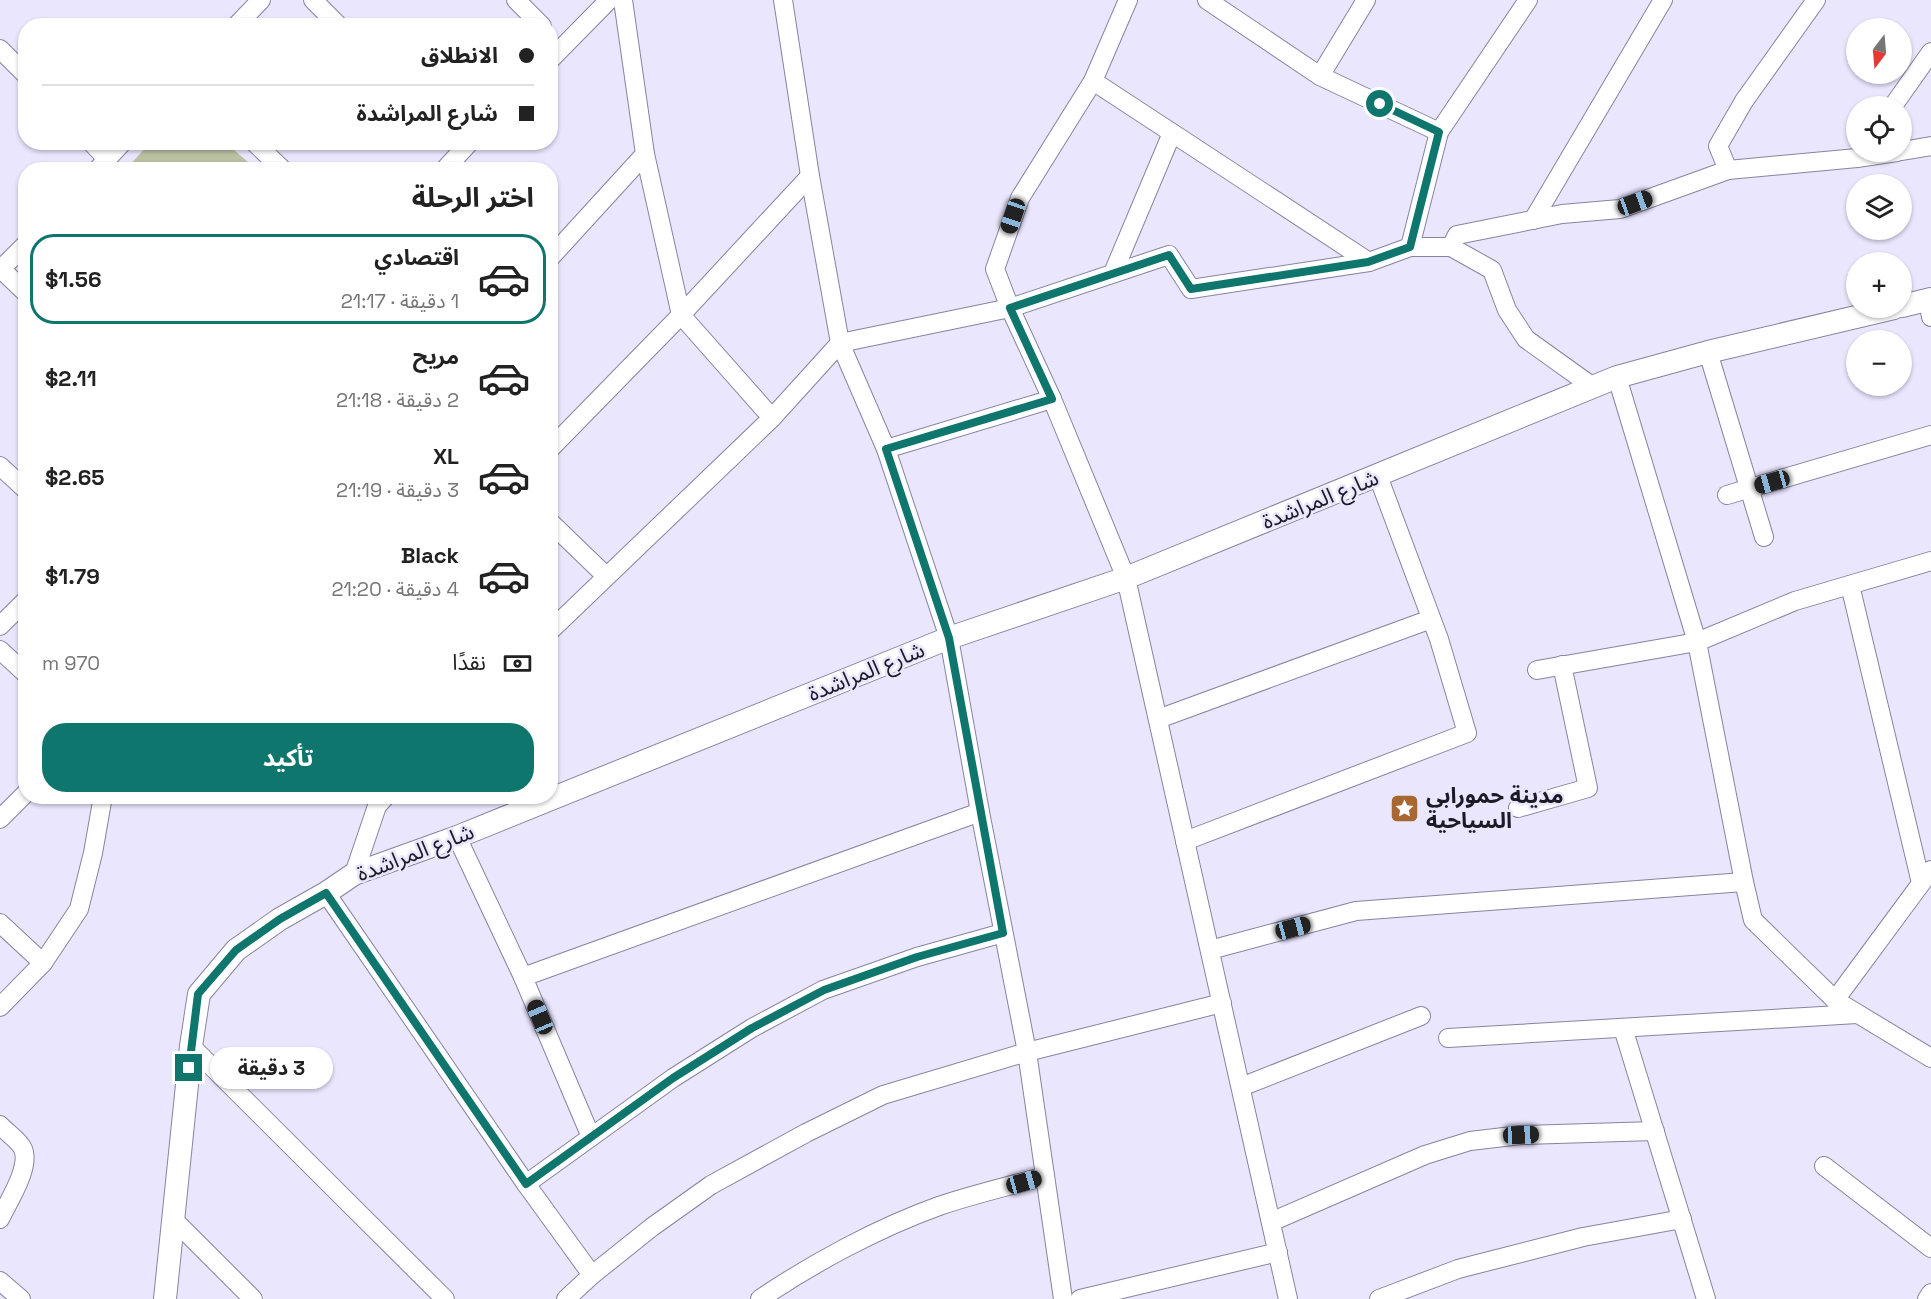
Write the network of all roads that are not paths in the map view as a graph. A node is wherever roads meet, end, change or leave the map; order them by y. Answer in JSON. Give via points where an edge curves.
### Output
{"nodes":[{"id":1,"x":261,"y":0,"type":"edge"},
{"id":2,"x":313,"y":0,"type":"edge"},
{"id":3,"x":516,"y":0,"type":"edge"},
{"id":4,"x":609,"y":0,"type":"edge"},
{"id":5,"x":623,"y":0,"type":"edge"},
{"id":6,"x":783,"y":0,"type":"edge"},
{"id":7,"x":1128,"y":0,"type":"edge"},
{"id":8,"x":1207,"y":0,"type":"edge"},
{"id":9,"x":1366,"y":0,"type":"edge"},
{"id":10,"x":1528,"y":0,"type":"edge"},
{"id":11,"x":1663,"y":0,"type":"edge"},
{"id":12,"x":1816,"y":0,"type":"edge"},
{"id":13,"x":244,"y":18,"type":"edge"},
{"id":14,"x":331,"y":18,"type":"edge"},
{"id":15,"x":535,"y":18,"type":"edge"},
{"id":16,"x":558,"y":40,"type":"edge"},
{"id":17,"x":564,"y":46,"type":"junction"},
{"id":18,"x":0,"y":49,"type":"edge"},
{"id":19,"x":558,"y":52,"type":"edge"},
{"id":20,"x":1931,"y":52,"type":"edge"},
{"id":21,"x":18,"y":67,"type":"edge"},
{"id":22,"x":1320,"y":76,"type":"junction"},
{"id":23,"x":1093,"y":81,"type":"junction"},
{"id":24,"x":1900,"y":96,"type":"edge"},
{"id":25,"x":1439,"y":132,"type":"junction"},
{"id":26,"x":1172,"y":133,"type":"junction"},
{"id":27,"x":1931,"y":146,"type":"edge"},
{"id":28,"x":1912,"y":149,"type":"edge"},
{"id":29,"x":115,"y":150,"type":"edge"},
{"id":30,"x":262,"y":150,"type":"edge"},
{"id":31,"x":461,"y":150,"type":"edge"},
{"id":32,"x":645,"y":154,"type":"junction"},
{"id":33,"x":1846,"y":156,"type":"edge"},
{"id":34,"x":104,"y":162,"type":"edge"},
{"id":35,"x":275,"y":162,"type":"edge"},
{"id":36,"x":451,"y":162,"type":"edge"},
{"id":37,"x":1728,"y":170,"type":"junction"},
{"id":38,"x":810,"y":177,"type":"junction"},
{"id":39,"x":1533,"y":220,"type":"junction"},
{"id":40,"x":1410,"y":247,"type":"junction"},
{"id":41,"x":1451,"y":247,"type":"junction"},
{"id":42,"x":558,"y":249,"type":"edge"},
{"id":43,"x":18,"y":252,"type":"edge"},
{"id":44,"x":1368,"y":262,"type":"junction"},
{"id":45,"x":1,"y":269,"type":"edge"},
{"id":46,"x":1113,"y":273,"type":"junction"},
{"id":47,"x":18,"y":285,"type":"edge"},
{"id":48,"x":1930,"y":305,"type":"edge"},
{"id":49,"x":1912,"y":306,"type":"edge"},
{"id":50,"x":1010,"y":308,"type":"junction"},
{"id":51,"x":681,"y":315,"type":"junction"},
{"id":52,"x":1852,"y":318,"type":"edge"},
{"id":53,"x":840,"y":343,"type":"junction"},
{"id":54,"x":1708,"y":352,"type":"junction"},
{"id":55,"x":1617,"y":377,"type":"junction"},
{"id":56,"x":1593,"y":387,"type":"junction"},
{"id":57,"x":1052,"y":399,"type":"junction"},
{"id":58,"x":772,"y":418,"type":"junction"},
{"id":59,"x":1931,"y":435,"type":"edge"},
{"id":60,"x":558,"y":440,"type":"edge"},
{"id":61,"x":886,"y":449,"type":"junction"},
{"id":62,"x":0,"y":466,"type":"edge"},
{"id":63,"x":1378,"y":476,"type":"junction"},
{"id":64,"x":18,"y":483,"type":"edge"},
{"id":65,"x":1749,"y":488,"type":"junction"},
{"id":66,"x":1727,"y":495,"type":"dead end"},
{"id":67,"x":558,"y":530,"type":"edge"},
{"id":68,"x":1764,"y":537,"type":"dead end"},
{"id":69,"x":1931,"y":561,"type":"edge"},
{"id":70,"x":606,"y":576,"type":"junction"},
{"id":71,"x":1126,"y":578,"type":"junction"},
{"id":72,"x":1850,"y":585,"type":"junction"},
{"id":73,"x":18,"y":608,"type":"edge"},
{"id":74,"x":1431,"y":619,"type":"junction"},
{"id":75,"x":558,"y":623,"type":"edge"},
{"id":76,"x":0,"y":626,"type":"edge"},
{"id":77,"x":949,"y":638,"type":"junction"},
{"id":78,"x":1697,"y":642,"type":"junction"},
{"id":79,"x":0,"y":650,"type":"edge"},
{"id":80,"x":1562,"y":665,"type":"junction"},
{"id":81,"x":18,"y":667,"type":"edge"},
{"id":82,"x":1537,"y":670,"type":"dead end"},
{"id":83,"x":1158,"y":719,"type":"junction"},
{"id":84,"x":558,"y":796,"type":"edge"},
{"id":85,"x":18,"y":801,"type":"edge"},
{"id":86,"x":102,"y":804,"type":"edge"},
{"id":87,"x":379,"y":804,"type":"edge"},
{"id":88,"x":539,"y":804,"type":"edge"},
{"id":89,"x":1518,"y":808,"type":"dead end"},
{"id":90,"x":980,"y":812,"type":"junction"},
{"id":91,"x":0,"y":819,"type":"edge"},
{"id":92,"x":457,"y":837,"type":"junction"},
{"id":93,"x":1185,"y":841,"type":"junction"},
{"id":94,"x":354,"y":874,"type":"junction"},
{"id":95,"x":1926,"y":877,"type":"edge"},
{"id":96,"x":1744,"y":882,"type":"junction"},
{"id":97,"x":326,"y":893,"type":"junction"},
{"id":98,"x":0,"y":923,"type":"edge"},
{"id":99,"x":1003,"y":933,"type":"junction"},
{"id":100,"x":1210,"y":950,"type":"junction"},
{"id":101,"x":43,"y":963,"type":"junction"},
{"id":102,"x":523,"y":977,"type":"junction"},
{"id":103,"x":1835,"y":1000,"type":"junction"},
{"id":104,"x":1222,"y":1003,"type":"junction"},
{"id":105,"x":0,"y":1007,"type":"edge"},
{"id":106,"x":1857,"y":1014,"type":"junction"},
{"id":107,"x":1421,"y":1016,"type":"dead end"},
{"id":108,"x":1623,"y":1028,"type":"junction"},
{"id":109,"x":1448,"y":1038,"type":"dead end"},
{"id":110,"x":191,"y":1046,"type":"junction"},
{"id":111,"x":1027,"y":1052,"type":"junction"},
{"id":112,"x":1931,"y":1058,"type":"edge"},
{"id":113,"x":1240,"y":1087,"type":"junction"},
{"id":114,"x":0,"y":1125,"type":"edge"},
{"id":115,"x":1655,"y":1131,"type":"junction"},
{"id":116,"x":591,"y":1137,"type":"junction"},
{"id":117,"x":1824,"y":1166,"type":"dead end"},
{"id":118,"x":1045,"y":1176,"type":"junction"},
{"id":119,"x":526,"y":1184,"type":"junction"},
{"id":120,"x":0,"y":1219,"type":"edge"},
{"id":121,"x":173,"y":1219,"type":"junction"},
{"id":122,"x":1682,"y":1219,"type":"junction"},
{"id":123,"x":1271,"y":1222,"type":"junction"},
{"id":124,"x":1931,"y":1248,"type":"edge"},
{"id":125,"x":1278,"y":1252,"type":"junction"},
{"id":126,"x":592,"y":1275,"type":"junction"},
{"id":127,"x":0,"y":1281,"type":"edge"},
{"id":128,"x":1931,"y":1293,"type":"edge"},
{"id":129,"x":21,"y":1299,"type":"edge"},
{"id":130,"x":165,"y":1299,"type":"edge"},
{"id":131,"x":253,"y":1299,"type":"edge"},
{"id":132,"x":445,"y":1299,"type":"edge"},
{"id":133,"x":566,"y":1299,"type":"edge"},
{"id":134,"x":760,"y":1299,"type":"edge"},
{"id":135,"x":1063,"y":1299,"type":"edge"},
{"id":136,"x":1080,"y":1299,"type":"edge"},
{"id":137,"x":1288,"y":1299,"type":"edge"},
{"id":138,"x":1380,"y":1299,"type":"edge"},
{"id":139,"x":1706,"y":1299,"type":"edge"},
{"id":140,"x":1927,"y":1299,"type":"edge"}],
"edges":[{"from":1,"to":13,"type":"street"},
{"from":2,"to":14,"type":"street"},
{"from":3,"to":15,"type":"street"},
{"from":4,"to":17,"type":"street"},
{"from":5,"to":32,"type":"street"},
{"from":6,"to":38,"type":"street"},
{"from":7,"to":23,"type":"street"},
{"from":8,"to":22,"type":"street"},
{"from":9,"to":22,"type":"street"},
{"from":10,"to":25,"type":"street"},
{"from":11,"to":39,"type":"street"},
{"from":12,"to":37,"type":"street","via":[[1744,101],[1718,146]]},
{"from":16,"to":17,"type":"street"},
{"from":17,"to":19,"type":"street"},
{"from":18,"to":21,"type":"street"},
{"from":20,"to":24,"type":"street"},
{"from":22,"to":25,"type":"street"},
{"from":23,"to":26,"type":"street"},
{"from":23,"to":50,"type":"street","via":[[1020,198],[995,269]]},
{"from":25,"to":40,"type":"street"},
{"from":26,"to":44,"type":"street"},
{"from":26,"to":46,"type":"street"},
{"from":27,"to":28,"type":"street"},
{"from":29,"to":34,"type":"street"},
{"from":30,"to":35,"type":"street"},
{"from":31,"to":36,"type":"street"},
{"from":32,"to":42,"type":"street"},
{"from":32,"to":51,"type":"street"},
{"from":33,"to":37,"type":"street"},
{"from":37,"to":39,"type":"street","via":[[1620,209]]},
{"from":38,"to":51,"type":"street"},
{"from":38,"to":53,"type":"street"},
{"from":39,"to":41,"type":"street","via":[[1457,235]]},
{"from":40,"to":41,"type":"street"},
{"from":40,"to":44,"type":"street"},
{"from":41,"to":56,"type":"street","via":[[1492,270],[1507,310],[1526,339]]},
{"from":43,"to":45,"type":"street"},
{"from":44,"to":46,"type":"street","via":[[1191,289],[1169,255]]},
{"from":45,"to":47,"type":"street"},
{"from":46,"to":50,"type":"street"},
{"from":48,"to":49,"type":"street"},
{"from":50,"to":53,"type":"street"},
{"from":50,"to":57,"type":"street"},
{"from":51,"to":58,"type":"street"},
{"from":51,"to":60,"type":"street"},
{"from":52,"to":54,"type":"street","name":"شارع المراشدة"},
{"from":53,"to":58,"type":"street"},
{"from":53,"to":61,"type":"street"},
{"from":54,"to":55,"type":"street","name":"شارع المراشدة"},
{"from":54,"to":65,"type":"street"},
{"from":55,"to":56,"type":"street","name":"شارع المراشدة"},
{"from":55,"to":78,"type":"street"},
{"from":56,"to":63,"type":"street","name":"شارع المراشدة"},
{"from":57,"to":61,"type":"street"},
{"from":57,"to":71,"type":"street"},
{"from":58,"to":70,"type":"street"},
{"from":59,"to":65,"type":"street"},
{"from":61,"to":77,"type":"street"},
{"from":62,"to":64,"type":"street"},
{"from":63,"to":71,"type":"street","name":"شارع المراشدة"},
{"from":63,"to":74,"type":"street"},
{"from":65,"to":66,"type":"street"},
{"from":65,"to":68,"type":"street"},
{"from":67,"to":70,"type":"street"},
{"from":69,"to":72,"type":"street"},
{"from":70,"to":75,"type":"street"},
{"from":71,"to":77,"type":"street","name":"شارع المراشدة"},
{"from":71,"to":83,"type":"street"},
{"from":72,"to":78,"type":"street","via":[[1795,601]]},
{"from":72,"to":95,"type":"street"},
{"from":73,"to":76,"type":"street"},
{"from":74,"to":83,"type":"street"},
{"from":74,"to":93,"type":"street","via":[[1467,733]]},
{"from":77,"to":84,"type":"street","name":"شارع المراشدة"},
{"from":77,"to":90,"type":"street"},
{"from":78,"to":80,"type":"street"},
{"from":78,"to":96,"type":"street"},
{"from":79,"to":81,"type":"street"},
{"from":80,"to":82,"type":"street"},
{"from":80,"to":89,"type":"street","via":[[1588,788]]},
{"from":83,"to":93,"type":"street"},
{"from":85,"to":91,"type":"street"},
{"from":86,"to":101,"type":"street","via":[[79,909]]},
{"from":87,"to":94,"type":"street"},
{"from":88,"to":92,"type":"street","name":"شارع المراشدة"},
{"from":90,"to":99,"type":"street"},
{"from":90,"to":102,"type":"street"},
{"from":92,"to":94,"type":"street","name":"شارع المراشدة"},
{"from":92,"to":102,"type":"street"},
{"from":93,"to":100,"type":"street"},
{"from":94,"to":97,"type":"street","name":"شارع المراشدة"},
{"from":95,"to":103,"type":"street"},
{"from":96,"to":100,"type":"street","via":[[1356,911]]},
{"from":96,"to":103,"type":"street","via":[[1753,920]]},
{"from":97,"to":110,"type":"street","name":"شارع المراشدة","via":[[236,950],[198,994]]},
{"from":97,"to":119,"type":"street"},
{"from":98,"to":101,"type":"street"},
{"from":99,"to":111,"type":"street"},
{"from":99,"to":116,"type":"street","via":[[917,957],[824,990],[712,1053]]},
{"from":100,"to":104,"type":"street"},
{"from":101,"to":105,"type":"street"},
{"from":102,"to":116,"type":"street"},
{"from":103,"to":106,"type":"street"},
{"from":104,"to":111,"type":"street"},
{"from":104,"to":113,"type":"street"},
{"from":106,"to":108,"type":"street"},
{"from":106,"to":112,"type":"street"},
{"from":107,"to":113,"type":"street"},
{"from":108,"to":109,"type":"street"},
{"from":108,"to":115,"type":"street"},
{"from":110,"to":121,"type":"street","name":"شارع المراشدة"},
{"from":110,"to":132,"type":"street"},
{"from":111,"to":118,"type":"street"},
{"from":111,"to":126,"type":"street","via":[[883,1095],[806,1133],[711,1185]]},
{"from":113,"to":123,"type":"street"},
{"from":114,"to":120,"type":"street","via":[[23,1148],[24,1160],[22,1174]]},
{"from":115,"to":122,"type":"street"},
{"from":115,"to":123,"type":"street","via":[[1521,1135],[1470,1141],[1425,1155]]},
{"from":116,"to":119,"type":"street"},
{"from":117,"to":124,"type":"street"},
{"from":118,"to":134,"type":"street","via":[[939,1206],[861,1240],[794,1275]]},
{"from":118,"to":135,"type":"street"},
{"from":119,"to":126,"type":"street"},
{"from":121,"to":130,"type":"street","name":"شارع المراشدة"},
{"from":121,"to":131,"type":"street"},
{"from":122,"to":138,"type":"street","via":[[1584,1237],[1458,1269]]},
{"from":122,"to":139,"type":"street"},
{"from":123,"to":125,"type":"street"},
{"from":125,"to":136,"type":"street"},
{"from":125,"to":137,"type":"street"},
{"from":126,"to":133,"type":"street"},
{"from":127,"to":129,"type":"street"},
{"from":128,"to":140,"type":"street"}]}
